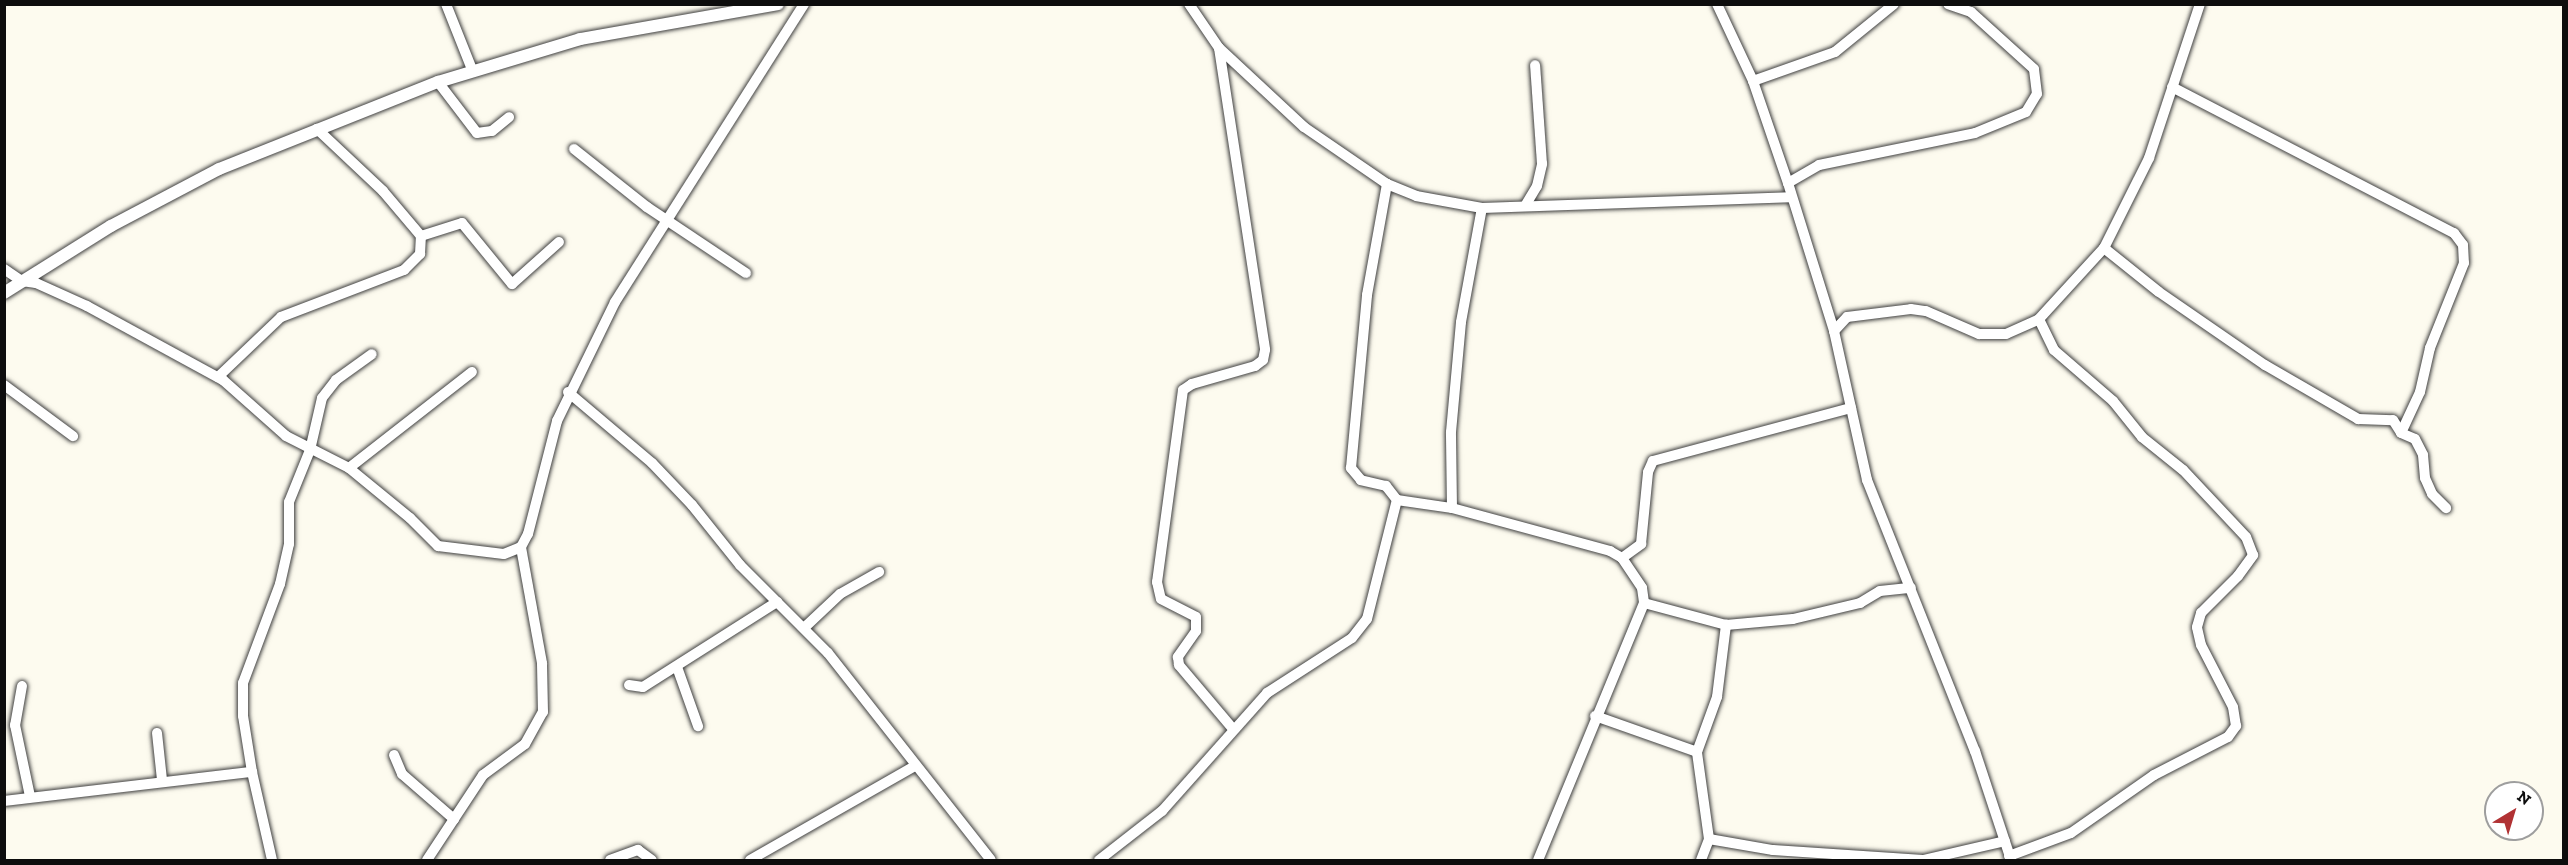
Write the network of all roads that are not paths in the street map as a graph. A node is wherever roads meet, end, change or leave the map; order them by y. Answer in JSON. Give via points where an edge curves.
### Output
{"nodes":[{"id":1,"x":446,"y":4,"type":"edge"},
{"id":2,"x":778,"y":4,"type":"edge"},
{"id":3,"x":804,"y":4,"type":"edge"},
{"id":4,"x":1189,"y":4,"type":"edge"},
{"id":5,"x":1717,"y":4,"type":"edge"},
{"id":6,"x":1894,"y":4,"type":"edge"},
{"id":7,"x":1948,"y":4,"type":"edge"},
{"id":8,"x":2200,"y":4,"type":"edge"},
{"id":9,"x":1219,"y":48,"type":"junction"},
{"id":10,"x":1535,"y":65,"type":"dead end"},
{"id":11,"x":473,"y":72,"type":"junction"},
{"id":12,"x":1752,"y":81,"type":"junction"},
{"id":13,"x":438,"y":82,"type":"junction"},
{"id":14,"x":2172,"y":87,"type":"junction"},
{"id":15,"x":509,"y":117,"type":"dead end"},
{"id":16,"x":317,"y":129,"type":"junction"},
{"id":17,"x":574,"y":149,"type":"dead end"},
{"id":18,"x":1788,"y":183,"type":"junction"},
{"id":19,"x":1387,"y":184,"type":"junction"},
{"id":20,"x":1790,"y":197,"type":"junction"},
{"id":21,"x":1525,"y":206,"type":"junction"},
{"id":22,"x":1482,"y":208,"type":"junction"},
{"id":23,"x":668,"y":220,"type":"junction"},
{"id":24,"x":421,"y":236,"type":"junction"},
{"id":25,"x":559,"y":242,"type":"dead end"},
{"id":26,"x":2104,"y":248,"type":"junction"},
{"id":27,"x":4,"y":269,"type":"edge"},
{"id":28,"x":746,"y":273,"type":"dead end"},
{"id":29,"x":22,"y":281,"type":"junction"},
{"id":30,"x":4,"y":293,"type":"edge"},
{"id":31,"x":2039,"y":319,"type":"junction"},
{"id":32,"x":1834,"y":332,"type":"junction"},
{"id":33,"x":372,"y":354,"type":"dead end"},
{"id":34,"x":472,"y":372,"type":"dead end"},
{"id":35,"x":218,"y":377,"type":"junction"},
{"id":36,"x":4,"y":385,"type":"edge"},
{"id":37,"x":568,"y":392,"type":"junction"},
{"id":38,"x":1851,"y":408,"type":"junction"},
{"id":39,"x":2401,"y":433,"type":"junction"},
{"id":40,"x":73,"y":436,"type":"dead end"},
{"id":41,"x":310,"y":450,"type":"junction"},
{"id":42,"x":349,"y":468,"type":"junction"},
{"id":43,"x":1397,"y":500,"type":"junction"},
{"id":44,"x":1452,"y":508,"type":"junction"},
{"id":45,"x":2446,"y":508,"type":"dead end"},
{"id":46,"x":521,"y":547,"type":"junction"},
{"id":47,"x":1622,"y":558,"type":"junction"},
{"id":48,"x":879,"y":572,"type":"dead end"},
{"id":49,"x":1911,"y":588,"type":"junction"},
{"id":50,"x":777,"y":602,"type":"junction"},
{"id":51,"x":1644,"y":603,"type":"junction"},
{"id":52,"x":1726,"y":625,"type":"junction"},
{"id":53,"x":805,"y":627,"type":"junction"},
{"id":54,"x":677,"y":667,"type":"junction"},
{"id":55,"x":629,"y":685,"type":"dead end"},
{"id":56,"x":22,"y":686,"type":"dead end"},
{"id":57,"x":1595,"y":716,"type":"junction"},
{"id":58,"x":698,"y":726,"type":"dead end"},
{"id":59,"x":1233,"y":729,"type":"junction"},
{"id":60,"x":157,"y":733,"type":"dead end"},
{"id":61,"x":1697,"y":752,"type":"junction"},
{"id":62,"x":394,"y":755,"type":"dead end"},
{"id":63,"x":915,"y":766,"type":"junction"},
{"id":64,"x":252,"y":772,"type":"junction"},
{"id":65,"x":162,"y":780,"type":"junction"},
{"id":66,"x":30,"y":796,"type":"junction"},
{"id":67,"x":4,"y":801,"type":"edge"},
{"id":68,"x":454,"y":819,"type":"junction"},
{"id":69,"x":1709,"y":839,"type":"junction"},
{"id":70,"x":2005,"y":841,"type":"junction"},
{"id":71,"x":2010,"y":858,"type":"edge"},
{"id":72,"x":1923,"y":860,"type":"edge"},
{"id":73,"x":272,"y":861,"type":"edge"},
{"id":74,"x":427,"y":861,"type":"edge"},
{"id":75,"x":610,"y":861,"type":"edge"},
{"id":76,"x":652,"y":861,"type":"edge"},
{"id":77,"x":750,"y":861,"type":"edge"},
{"id":78,"x":991,"y":861,"type":"edge"},
{"id":79,"x":1099,"y":861,"type":"edge"},
{"id":80,"x":1538,"y":861,"type":"edge"},
{"id":81,"x":1701,"y":861,"type":"edge"}],
"edges":[{"from":1,"to":11,"type":"street"},
{"from":2,"to":11,"type":"street","via":[[580,39]]},
{"from":3,"to":23,"type":"street"},
{"from":4,"to":9,"type":"street"},
{"from":5,"to":12,"type":"street"},
{"from":6,"to":12,"type":"street","via":[[1835,52]]},
{"from":7,"to":18,"type":"street","via":[[1971,12],[2034,69],[2037,94],[2026,112],[1975,133],[1819,165]]},
{"from":8,"to":14,"type":"street"},
{"from":9,"to":19,"type":"street","via":[[1304,127]]},
{"from":9,"to":59,"type":"street","via":[[1265,350],[1263,360],[1256,366],[1183,390],[1157,582],[1161,599],[1196,616],[1196,631],[1178,657],[1179,665]]},
{"from":10,"to":21,"type":"street","via":[[1542,164],[1537,186]]},
{"from":11,"to":13,"type":"street"},
{"from":12,"to":18,"type":"street"},
{"from":13,"to":15,"type":"street","via":[[477,133],[492,131]]},
{"from":13,"to":16,"type":"street"},
{"from":14,"to":26,"type":"street","via":[[2149,158]]},
{"from":14,"to":39,"type":"street","via":[[2454,233],[2463,245],[2464,263],[2430,348],[2420,392]]},
{"from":16,"to":24,"type":"street","via":[[383,190]]},
{"from":16,"to":29,"type":"street","via":[[181,187]]},
{"from":17,"to":23,"type":"street"},
{"from":18,"to":20,"type":"street"},
{"from":19,"to":22,"type":"street","via":[[1437,203]]},
{"from":19,"to":43,"type":"street","via":[[1367,295],[1351,468],[1360,480],[1386,486]]},
{"from":20,"to":21,"type":"street"},
{"from":20,"to":32,"type":"street"},
{"from":21,"to":22,"type":"street"},
{"from":22,"to":44,"type":"street","via":[[1460,332],[1451,432]]},
{"from":23,"to":28,"type":"street"},
{"from":23,"to":37,"type":"street","via":[[615,302]]},
{"from":24,"to":25,"type":"street","via":[[462,223],[512,284]]},
{"from":24,"to":35,"type":"street","via":[[420,254],[411,265],[290,312],[271,325]]},
{"from":26,"to":31,"type":"street"},
{"from":26,"to":39,"type":"street","via":[[2159,292],[2265,365],[2358,419],[2393,420]]},
{"from":27,"to":29,"type":"street"},
{"from":29,"to":30,"type":"street"},
{"from":29,"to":35,"type":"street","via":[[66,296]]},
{"from":31,"to":32,"type":"street","via":[[2006,334],[1979,334],[1926,310],[1911,309],[1847,317]]},
{"from":31,"to":71,"type":"street","via":[[2054,350],[2113,401],[2142,437],[2183,470],[2246,537],[2253,555],[2201,613],[2197,627],[2210,666],[2233,707],[2236,726],[2228,737],[2154,776],[2071,833]]},
{"from":32,"to":38,"type":"street"},
{"from":33,"to":41,"type":"street","via":[[327,389]]},
{"from":34,"to":42,"type":"street"},
{"from":35,"to":41,"type":"street","via":[[286,436]]},
{"from":36,"to":40,"type":"street"},
{"from":37,"to":46,"type":"street"},
{"from":37,"to":50,"type":"street","via":[[631,443],[678,489]]},
{"from":38,"to":47,"type":"street","via":[[1653,461],[1648,472],[1641,544]]},
{"from":38,"to":49,"type":"street","via":[[1867,480]]},
{"from":39,"to":45,"type":"street","via":[[2415,439],[2432,494]]},
{"from":41,"to":42,"type":"street"},
{"from":41,"to":64,"type":"street","via":[[289,502],[289,544],[280,584],[243,683],[243,716]]},
{"from":42,"to":46,"type":"street","via":[[442,549],[504,554]]},
{"from":43,"to":44,"type":"street"},
{"from":43,"to":59,"type":"street","via":[[1361,629],[1280,683]]},
{"from":44,"to":47,"type":"street","via":[[1610,551]]},
{"from":46,"to":68,"type":"street","via":[[542,663],[543,712],[533,735],[483,775]]},
{"from":47,"to":51,"type":"street","via":[[1642,588]]},
{"from":48,"to":53,"type":"street","via":[[840,594]]},
{"from":49,"to":52,"type":"street","via":[[1880,591],[1860,603],[1792,619]]},
{"from":49,"to":70,"type":"street"},
{"from":50,"to":53,"type":"street"},
{"from":50,"to":54,"type":"street"},
{"from":51,"to":52,"type":"street"},
{"from":51,"to":57,"type":"street"},
{"from":52,"to":61,"type":"street","via":[[1717,698]]},
{"from":53,"to":63,"type":"street","via":[[850,679]]},
{"from":54,"to":55,"type":"street","via":[[640,689]]},
{"from":54,"to":58,"type":"street"},
{"from":56,"to":66,"type":"street","via":[[15,725]]},
{"from":57,"to":61,"type":"street"},
{"from":57,"to":80,"type":"street"},
{"from":59,"to":79,"type":"street","via":[[1162,811]]},
{"from":60,"to":65,"type":"street"},
{"from":61,"to":69,"type":"street"},
{"from":62,"to":68,"type":"street","via":[[402,774]]},
{"from":63,"to":77,"type":"street"},
{"from":63,"to":78,"type":"street"},
{"from":64,"to":65,"type":"street"},
{"from":64,"to":73,"type":"street"},
{"from":65,"to":66,"type":"street"},
{"from":66,"to":67,"type":"street"},
{"from":68,"to":74,"type":"street"},
{"from":69,"to":72,"type":"street","via":[[1773,850]]},
{"from":69,"to":81,"type":"street"},
{"from":70,"to":71,"type":"street"},
{"from":70,"to":72,"type":"street"},
{"from":75,"to":76,"type":"street","via":[[639,850]]}]}
